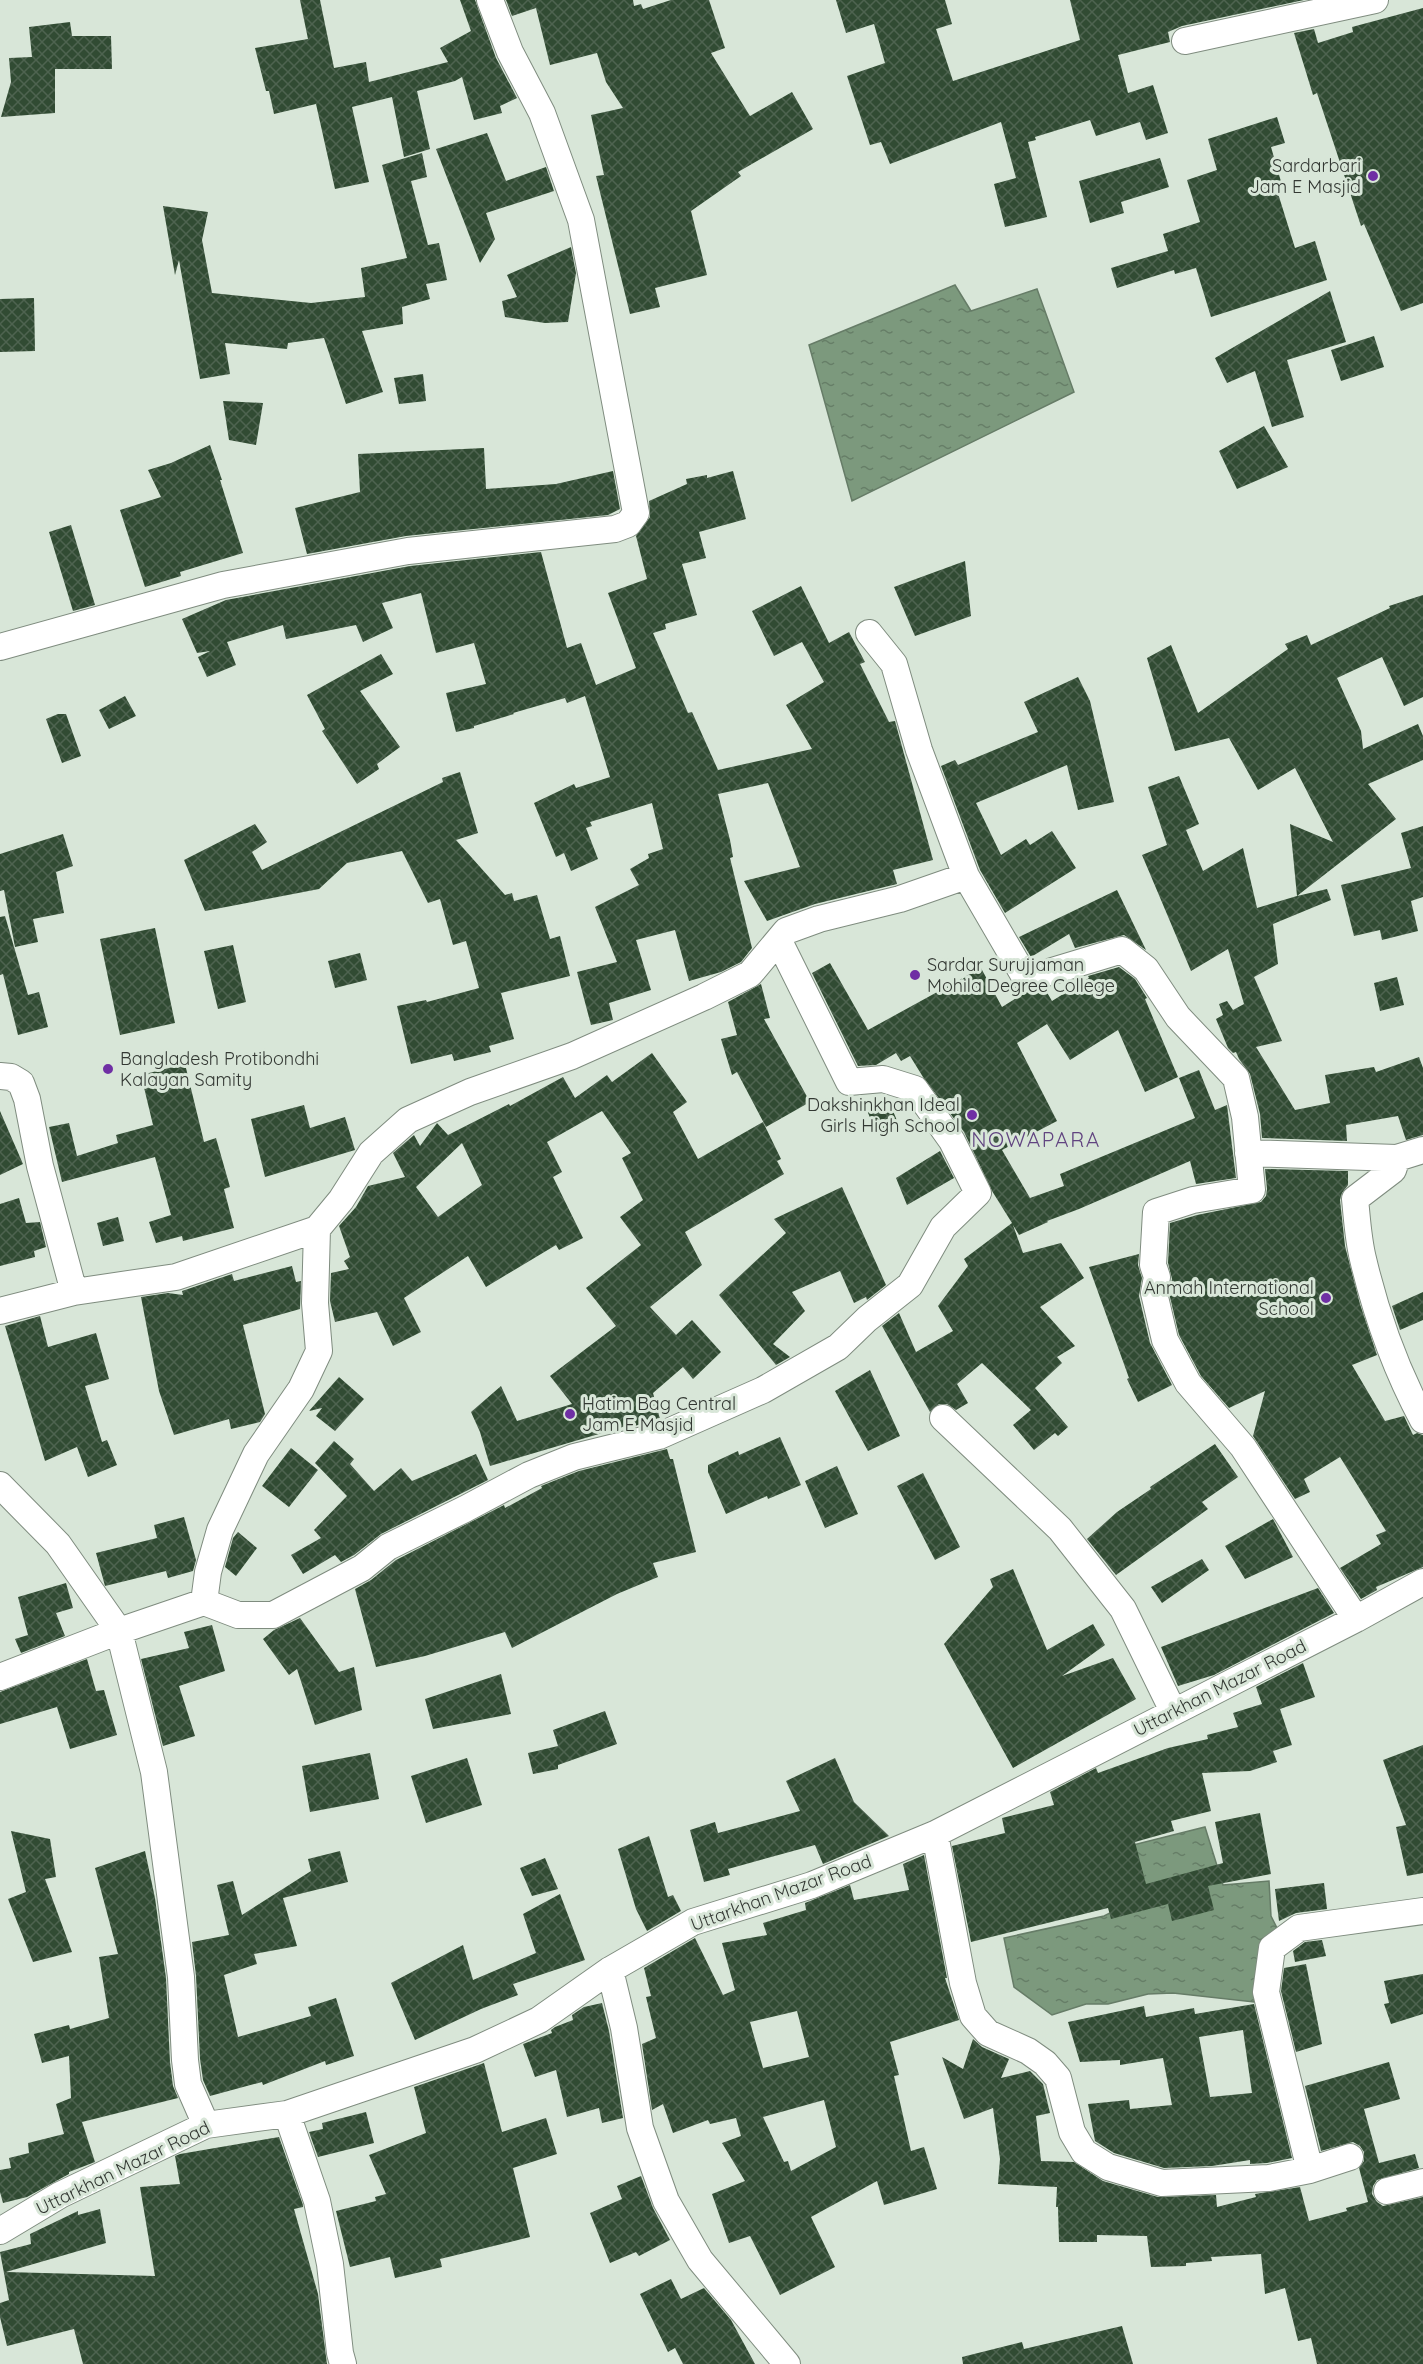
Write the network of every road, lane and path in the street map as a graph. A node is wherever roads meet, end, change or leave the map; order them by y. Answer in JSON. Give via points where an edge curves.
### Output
{"nodes":[{"id":1,"x":490,"y":0,"type":"edge"},
{"id":2,"x":1375,"y":0,"type":"edge"},
{"id":3,"x":1185,"y":41,"type":"dead end"},
{"id":4,"x":868,"y":633,"type":"dead end"},
{"id":5,"x":0,"y":647,"type":"edge"},
{"id":6,"x":966,"y":876,"type":"junction"},
{"id":7,"x":779,"y":941,"type":"junction"},
{"id":8,"x":0,"y":1076,"type":"edge"},
{"id":9,"x":1423,"y":1150,"type":"edge"},
{"id":10,"x":1248,"y":1153,"type":"junction"},
{"id":11,"x":1397,"y":1158,"type":"junction"},
{"id":12,"x":318,"y":1229,"type":"junction"},
{"id":13,"x":74,"y":1292,"type":"junction"},
{"id":14,"x":0,"y":1311,"type":"edge"},
{"id":15,"x":943,"y":1418,"type":"dead end"},
{"id":16,"x":1423,"y":1420,"type":"edge"},
{"id":17,"x":0,"y":1485,"type":"edge"},
{"id":18,"x":1423,"y":1582,"type":"edge"},
{"id":19,"x":204,"y":1602,"type":"junction"},
{"id":20,"x":1356,"y":1619,"type":"junction"},
{"id":21,"x":119,"y":1631,"type":"junction"},
{"id":22,"x":0,"y":1677,"type":"edge"},
{"id":23,"x":1173,"y":1711,"type":"junction"},
{"id":24,"x":935,"y":1834,"type":"junction"},
{"id":25,"x":1423,"y":1911,"type":"edge"},
{"id":26,"x":610,"y":1971,"type":"junction"},
{"id":27,"x":287,"y":2114,"type":"junction"},
{"id":28,"x":206,"y":2125,"type":"junction"},
{"id":29,"x":1350,"y":2157,"type":"dead end"},
{"id":30,"x":1310,"y":2170,"type":"junction"},
{"id":31,"x":1423,"y":2182,"type":"edge"},
{"id":32,"x":1387,"y":2191,"type":"dead end"},
{"id":33,"x":0,"y":2231,"type":"edge"},
{"id":34,"x":343,"y":2364,"type":"edge"},
{"id":35,"x":787,"y":2364,"type":"edge"}],
"edges":[{"from":1,"to":5,"type":"street","via":[[510,52],[542,113],[580,220],[636,513],[628,524],[615,529],[408,551],[223,585]]},
{"from":2,"to":3,"type":"street"},
{"from":4,"to":6,"type":"street","via":[[894,664],[919,750]]},
{"from":6,"to":7,"type":"street","via":[[900,899],[819,919],[786,931]]},
{"from":6,"to":10,"type":"street","via":[[1026,980],[1122,950],[1146,969],[1178,1017],[1236,1078]]},
{"from":7,"to":12,"type":"street","via":[[750,974],[704,997],[572,1056],[470,1092],[408,1120],[371,1153]]},
{"from":7,"to":19,"type":"street","via":[[849,1082],[883,1079],[915,1089],[952,1142],[978,1193],[943,1227],[910,1285],[838,1347],[763,1390],[659,1436],[574,1457],[529,1475],[388,1547],[362,1568],[273,1615],[238,1615]]},
{"from":8,"to":13,"type":"street","via":[[21,1083],[27,1099],[40,1166]]},
{"from":9,"to":11,"type":"street"},
{"from":10,"to":11,"type":"street"},
{"from":10,"to":20,"type":"street","via":[[1252,1190],[1192,1200],[1156,1212],[1153,1265],[1157,1308],[1165,1340],[1188,1383],[1243,1447]]},
{"from":11,"to":16,"type":"street","via":[[1393,1170],[1355,1199],[1362,1257],[1382,1323],[1407,1390]]},
{"from":12,"to":13,"type":"street","via":[[176,1277]]},
{"from":12,"to":19,"type":"street","via":[[315,1303],[319,1351],[301,1389],[256,1454],[225,1521],[208,1572]]},
{"from":13,"to":14,"type":"street"},
{"from":15,"to":23,"type":"street","via":[[1060,1529],[1116,1600]]},
{"from":17,"to":21,"type":"street","via":[[58,1544]]},
{"from":18,"to":20,"type":"street","name":"Uttarkhan Mazar Road"},
{"from":19,"to":21,"type":"street"},
{"from":20,"to":23,"type":"street","name":"Uttarkhan Mazar Road"},
{"from":21,"to":22,"type":"street"},
{"from":21,"to":28,"type":"street","via":[[154,1772],[181,1977],[188,2084]]},
{"from":23,"to":24,"type":"street","name":"Uttarkhan Mazar Road"},
{"from":24,"to":26,"type":"street","name":"Uttarkhan Mazar Road","via":[[812,1885],[693,1922]]},
{"from":24,"to":30,"type":"street","via":[[963,1983],[973,2016],[988,2033],[1028,2051],[1058,2078],[1072,2132],[1084,2152],[1108,2167],[1162,2183],[1269,2178]]},
{"from":25,"to":30,"type":"street","via":[[1299,1928],[1272,1948],[1266,1992]]},
{"from":26,"to":27,"type":"street","name":"Uttarkhan Mazar Road","via":[[539,2020],[475,2050]]},
{"from":26,"to":35,"type":"street","via":[[624,2028],[640,2128],[666,2202],[700,2260]]},
{"from":27,"to":28,"type":"street","name":"Uttarkhan Mazar Road"},
{"from":27,"to":34,"type":"street","via":[[316,2201],[330,2264]]},
{"from":28,"to":33,"type":"street","name":"Uttarkhan Mazar Road","via":[[60,2195]]},
{"from":29,"to":30,"type":"street"},
{"from":31,"to":32,"type":"street"}]}
